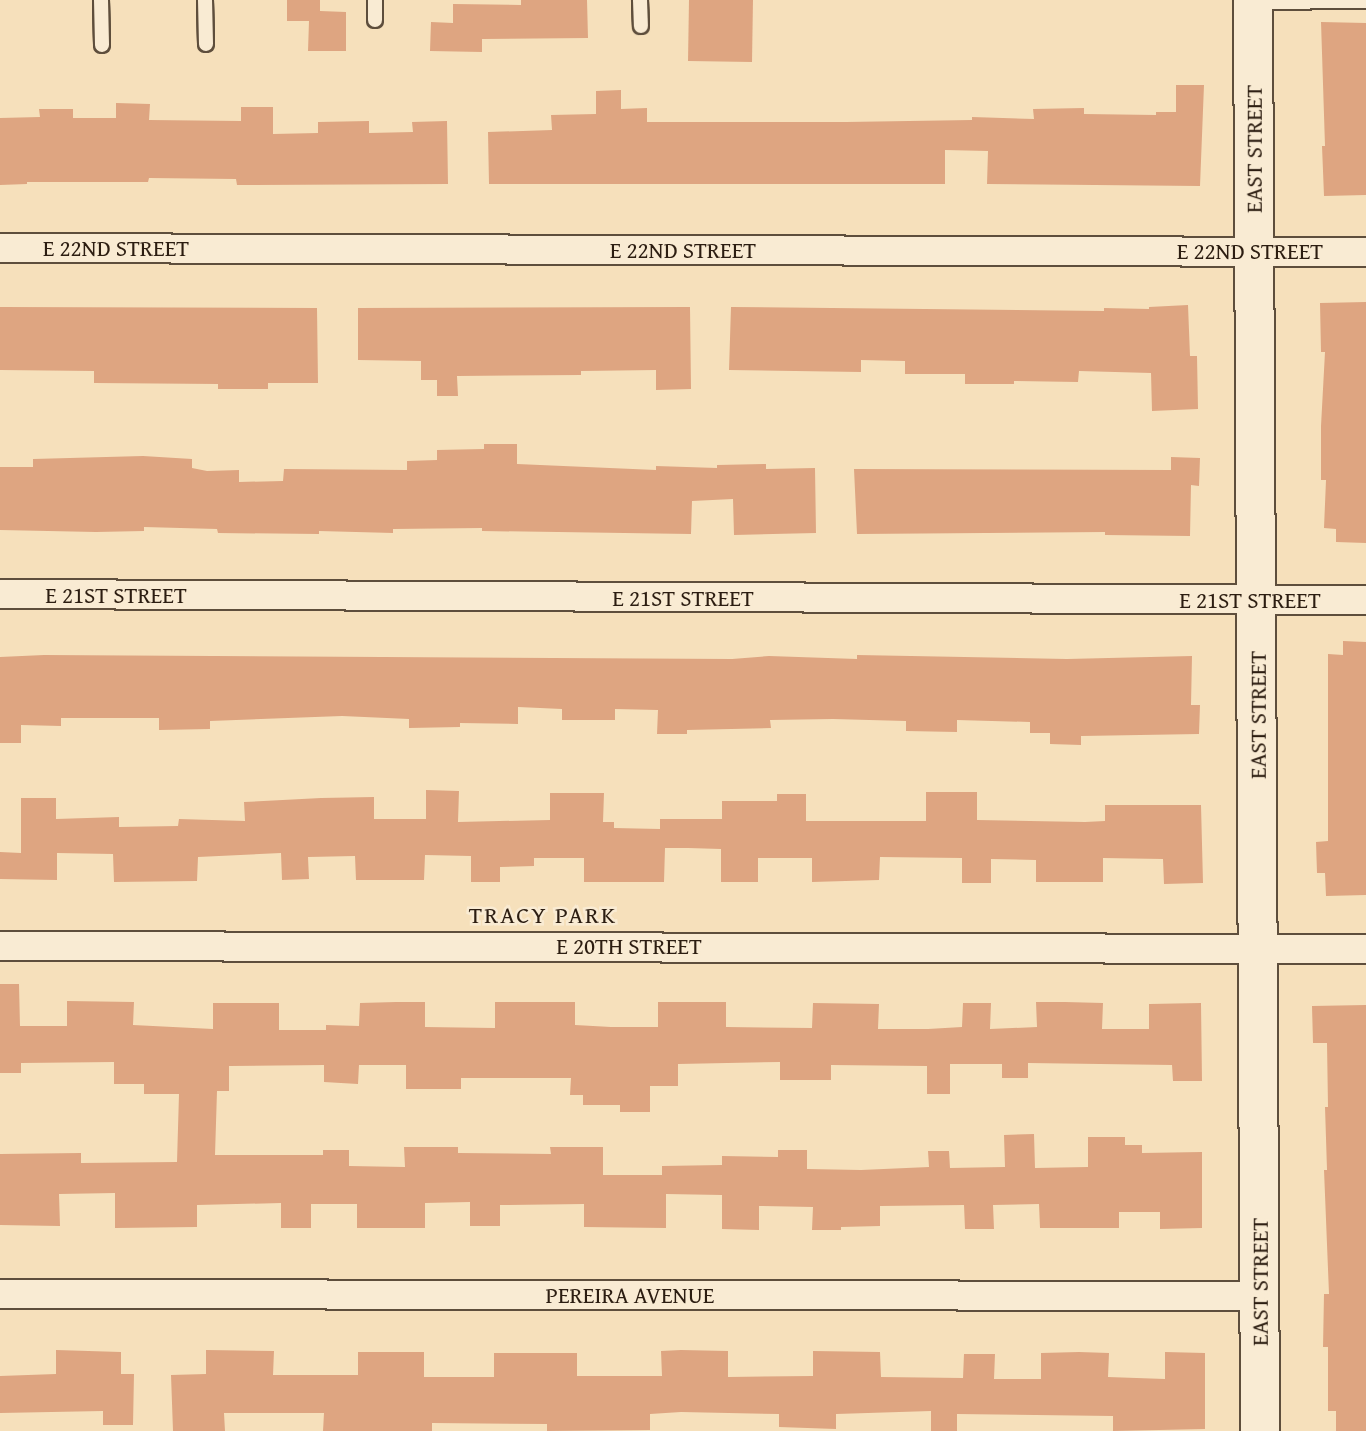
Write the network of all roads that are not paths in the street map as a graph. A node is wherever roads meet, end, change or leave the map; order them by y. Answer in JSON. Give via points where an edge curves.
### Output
{"nodes":[{"id":1,"x":101,"y":0,"type":"edge"},
{"id":2,"x":205,"y":0,"type":"edge"},
{"id":3,"x":375,"y":0,"type":"edge"},
{"id":4,"x":640,"y":0,"type":"edge"},
{"id":5,"x":1253,"y":1,"type":"edge"},
{"id":6,"x":1366,"y":1,"type":"edge"},
{"id":7,"x":375,"y":20,"type":"dead end"},
{"id":8,"x":641,"y":26,"type":"dead end"},
{"id":9,"x":206,"y":44,"type":"dead end"},
{"id":10,"x":102,"y":45,"type":"dead end"},
{"id":11,"x":0,"y":248,"type":"edge"},
{"id":12,"x":1255,"y":251,"type":"junction"},
{"id":13,"x":1366,"y":252,"type":"edge"},
{"id":14,"x":0,"y":594,"type":"edge"},
{"id":15,"x":1366,"y":600,"type":"edge"},
{"id":16,"x":1257,"y":601,"type":"junction"},
{"id":17,"x":0,"y":946,"type":"edge"},
{"id":18,"x":1258,"y":946,"type":"junction"},
{"id":19,"x":1366,"y":949,"type":"edge"},
{"id":20,"x":0,"y":1294,"type":"edge"},
{"id":21,"x":1260,"y":1296,"type":"junction"},
{"id":22,"x":1261,"y":1431,"type":"edge"}],
"edges":[{"from":1,"to":10,"type":"lane"},
{"from":2,"to":9,"type":"lane"},
{"from":3,"to":7,"type":"lane"},
{"from":4,"to":8,"type":"lane"},
{"from":5,"to":6,"type":"lane"},
{"from":5,"to":12,"type":"street","name":"EAST STREET"},
{"from":11,"to":12,"type":"street","name":"E 22ND STREET"},
{"from":12,"to":13,"type":"street","name":"E 22ND STREET"},
{"from":12,"to":16,"type":"street","name":"EAST STREET"},
{"from":14,"to":16,"type":"street","name":"E 21ST STREET"},
{"from":15,"to":16,"type":"street","name":"E 21ST STREET"},
{"from":16,"to":18,"type":"street","name":"EAST STREET"},
{"from":17,"to":18,"type":"street","name":"E 20TH STREET"},
{"from":18,"to":19,"type":"street","name":"E 20TH STREET"},
{"from":18,"to":21,"type":"street","name":"EAST STREET"},
{"from":20,"to":21,"type":"street","name":"PEREIRA AVENUE"},
{"from":21,"to":22,"type":"street","name":"EAST STREET"}]}
